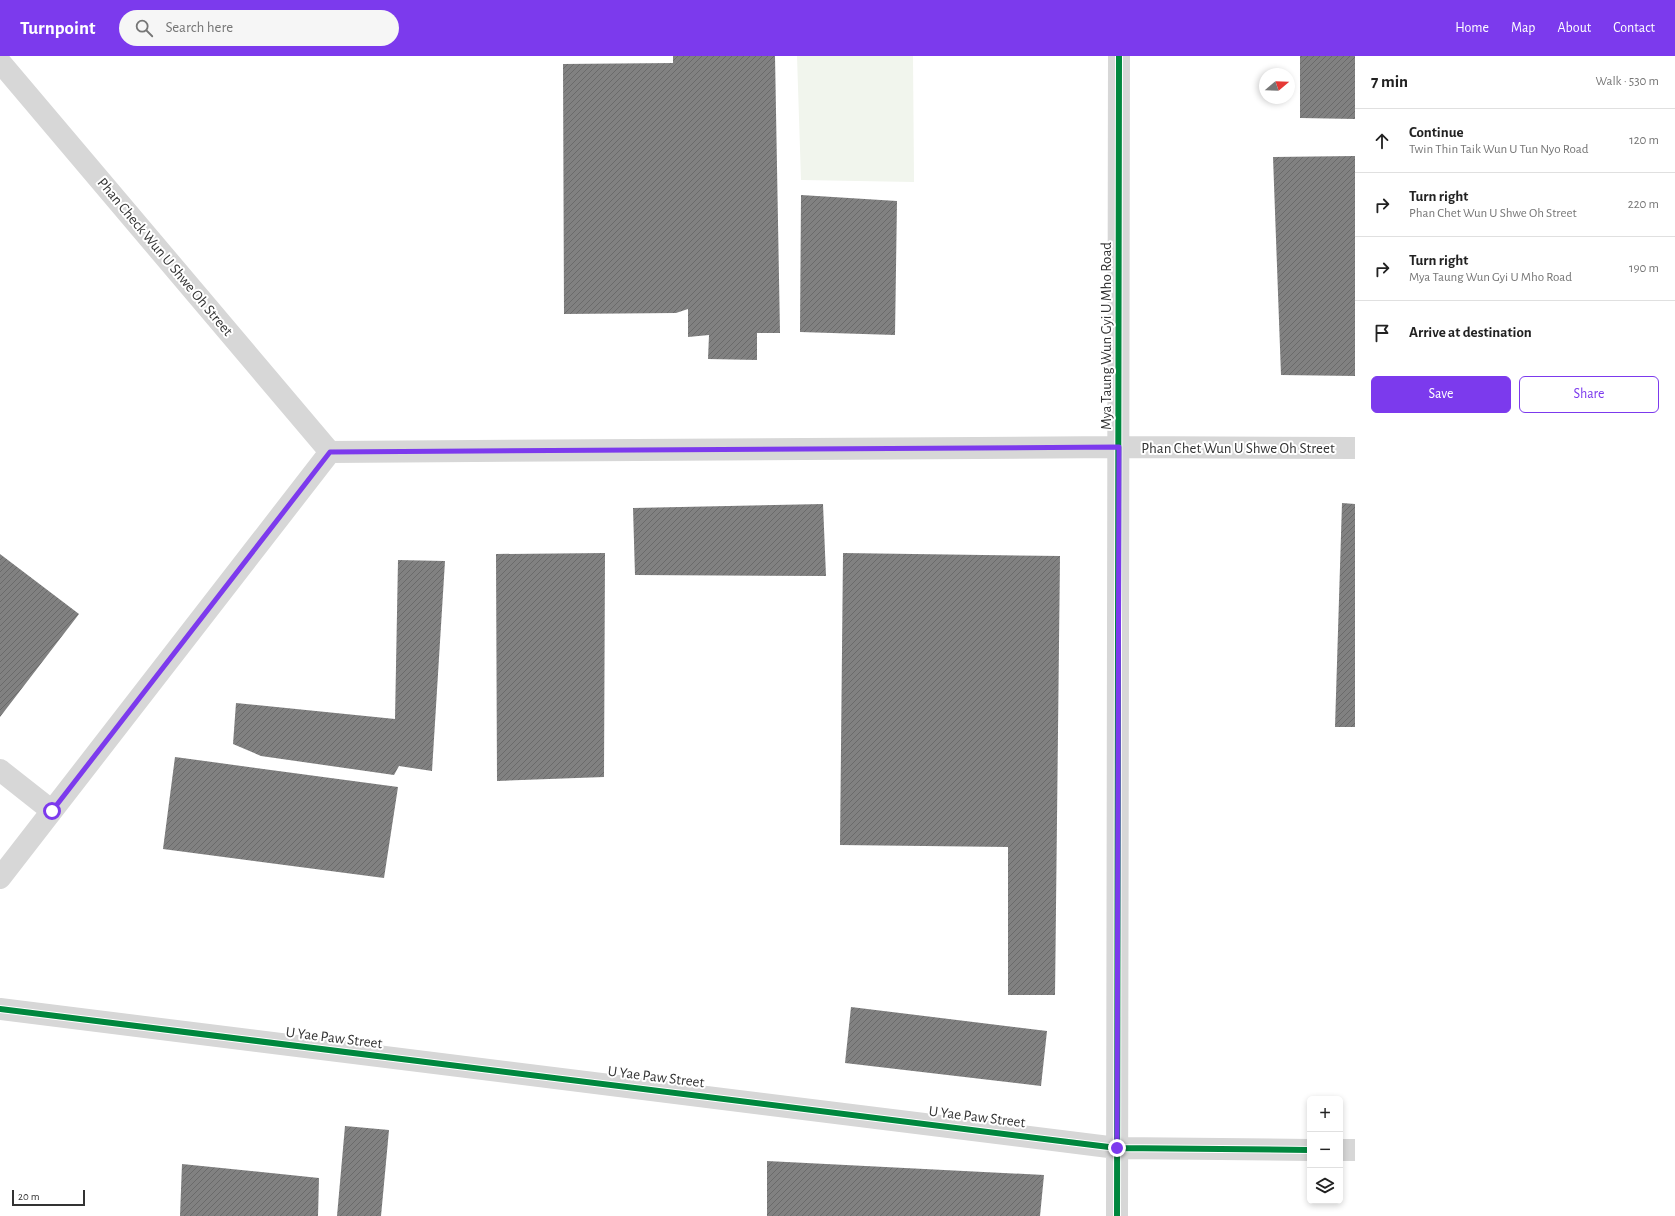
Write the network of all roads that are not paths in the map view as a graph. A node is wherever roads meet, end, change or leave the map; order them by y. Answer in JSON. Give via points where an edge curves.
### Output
{"nodes":[{"id":1,"x":1119,"y":56,"type":"edge"},
{"id":2,"x":0,"y":62,"type":"edge"},
{"id":3,"x":1119,"y":447,"type":"junction"},
{"id":4,"x":1355,"y":448,"type":"edge"},
{"id":5,"x":330,"y":452,"type":"junction"},
{"id":6,"x":0,"y":770,"type":"edge"},
{"id":7,"x":52,"y":811,"type":"junction"},
{"id":8,"x":0,"y":878,"type":"edge"},
{"id":9,"x":0,"y":1009,"type":"edge"},
{"id":10,"x":1117,"y":1148,"type":"junction"},
{"id":11,"x":1307,"y":1150,"type":"edge"},
{"id":12,"x":1343,"y":1150,"type":"edge"},
{"id":13,"x":1355,"y":1150,"type":"edge"},
{"id":14,"x":1117,"y":1216,"type":"edge"}],
"edges":[{"from":1,"to":3,"type":"street","name":"Mya Taung Wun Gyi U Mho Road"},
{"from":2,"to":5,"type":"street","name":"Phan Check Wun U Shwe Oh Street"},
{"from":3,"to":4,"type":"street","name":"Phan Chet Wun U Shwe Oh Street"},
{"from":3,"to":5,"type":"street","name":"Phan Chet Wun U Shwe Oh Street"},
{"from":3,"to":10,"type":"street","name":"Mya Taung Wun Gyi U Mho Road"},
{"from":5,"to":7,"type":"street"},
{"from":6,"to":7,"type":"street"},
{"from":7,"to":8,"type":"street"},
{"from":9,"to":10,"type":"street","name":"U Yae Paw Street"},
{"from":10,"to":11,"type":"street","name":"U Yae Paw Street"},
{"from":10,"to":14,"type":"street","name":"Mya Taung Wun Gyi U Mho Road"},
{"from":12,"to":13,"type":"street"}]}
